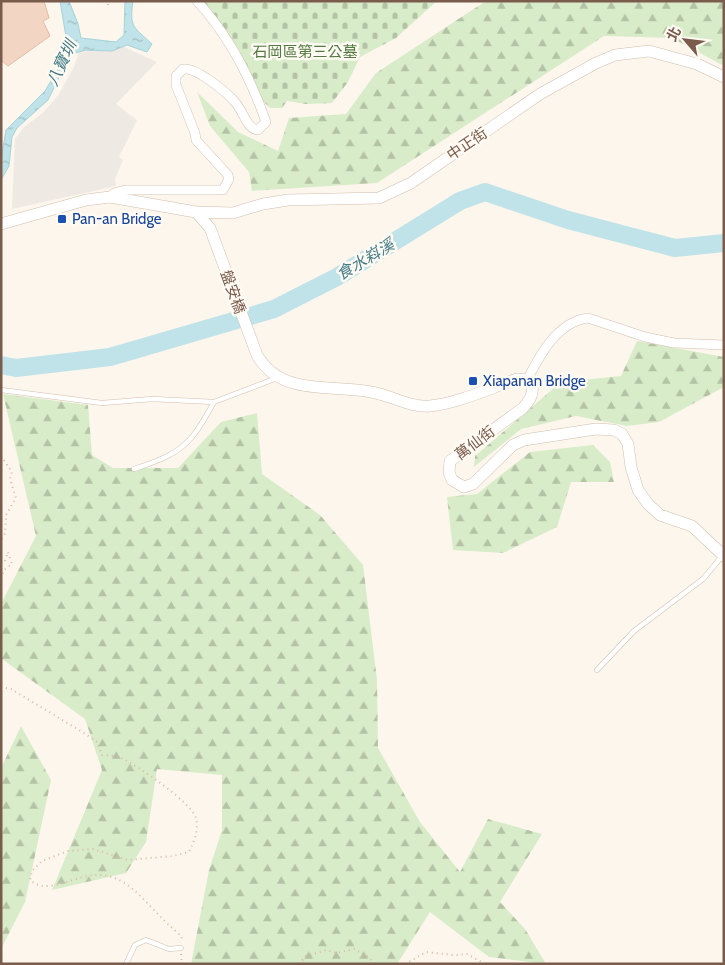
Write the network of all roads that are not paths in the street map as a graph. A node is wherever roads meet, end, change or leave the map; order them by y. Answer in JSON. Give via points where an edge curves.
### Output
{"nodes":[{"id":1,"x":198,"y":1,"type":"edge"},
{"id":2,"x":724,"y":77,"type":"edge"},
{"id":3,"x":110,"y":197,"type":"junction"},
{"id":4,"x":196,"y":212,"type":"junction"},
{"id":5,"x":1,"y":224,"type":"edge"},
{"id":6,"x":724,"y":345,"type":"edge"},
{"id":7,"x":278,"y":377,"type":"junction"},
{"id":8,"x":527,"y":380,"type":"junction"},
{"id":9,"x":1,"y":390,"type":"edge"},
{"id":10,"x":214,"y":402,"type":"junction"},
{"id":11,"x":134,"y":469,"type":"dead end"},
{"id":12,"x":723,"y":556,"type":"edge"},
{"id":13,"x":597,"y":670,"type":"dead end"},
{"id":14,"x":181,"y":948,"type":"road end"},
{"id":15,"x":126,"y":964,"type":"edge"}],
"edges":[{"from":1,"to":3,"type":"street","via":[[236,55],[266,122],[258,130],[250,127],[234,101],[193,69],[183,68],[176,76],[176,85],[196,140],[228,175],[223,190],[125,190]]},
{"from":2,"to":4,"type":"street","name":"中正街","via":[[697,64],[649,51],[615,55],[540,94],[411,183],[379,198],[288,200],[234,213]]},
{"from":3,"to":4,"type":"street","name":"中正街"},
{"from":3,"to":5,"type":"street","name":"中正街","via":[[86,200]]},
{"from":4,"to":7,"type":"street","name":"盤安橋","via":[[210,228],[257,355],[263,366]]},
{"from":6,"to":8,"type":"street","via":[[645,337],[588,318],[578,319],[542,352]]},
{"from":7,"to":8,"type":"street","via":[[300,386],[370,392],[428,406],[518,379]]},
{"from":7,"to":10,"type":"lane"},
{"from":8,"to":12,"type":"street","name":"萬仙街","via":[[532,383],[530,400],[450,461],[452,480],[464,487],[473,484],[514,445],[524,440],[596,429],[614,430],[622,434],[628,444],[638,490],[653,510],[660,516],[692,526]]},
{"from":9,"to":10,"type":"lane","via":[[102,403],[152,399]]},
{"from":10,"to":11,"type":"lane","via":[[199,429],[179,451]]},
{"from":12,"to":13,"type":"lane","via":[[703,579],[634,631]]},
{"from":14,"to":15,"type":"lane","via":[[168,949],[146,940],[135,945]]}]}
